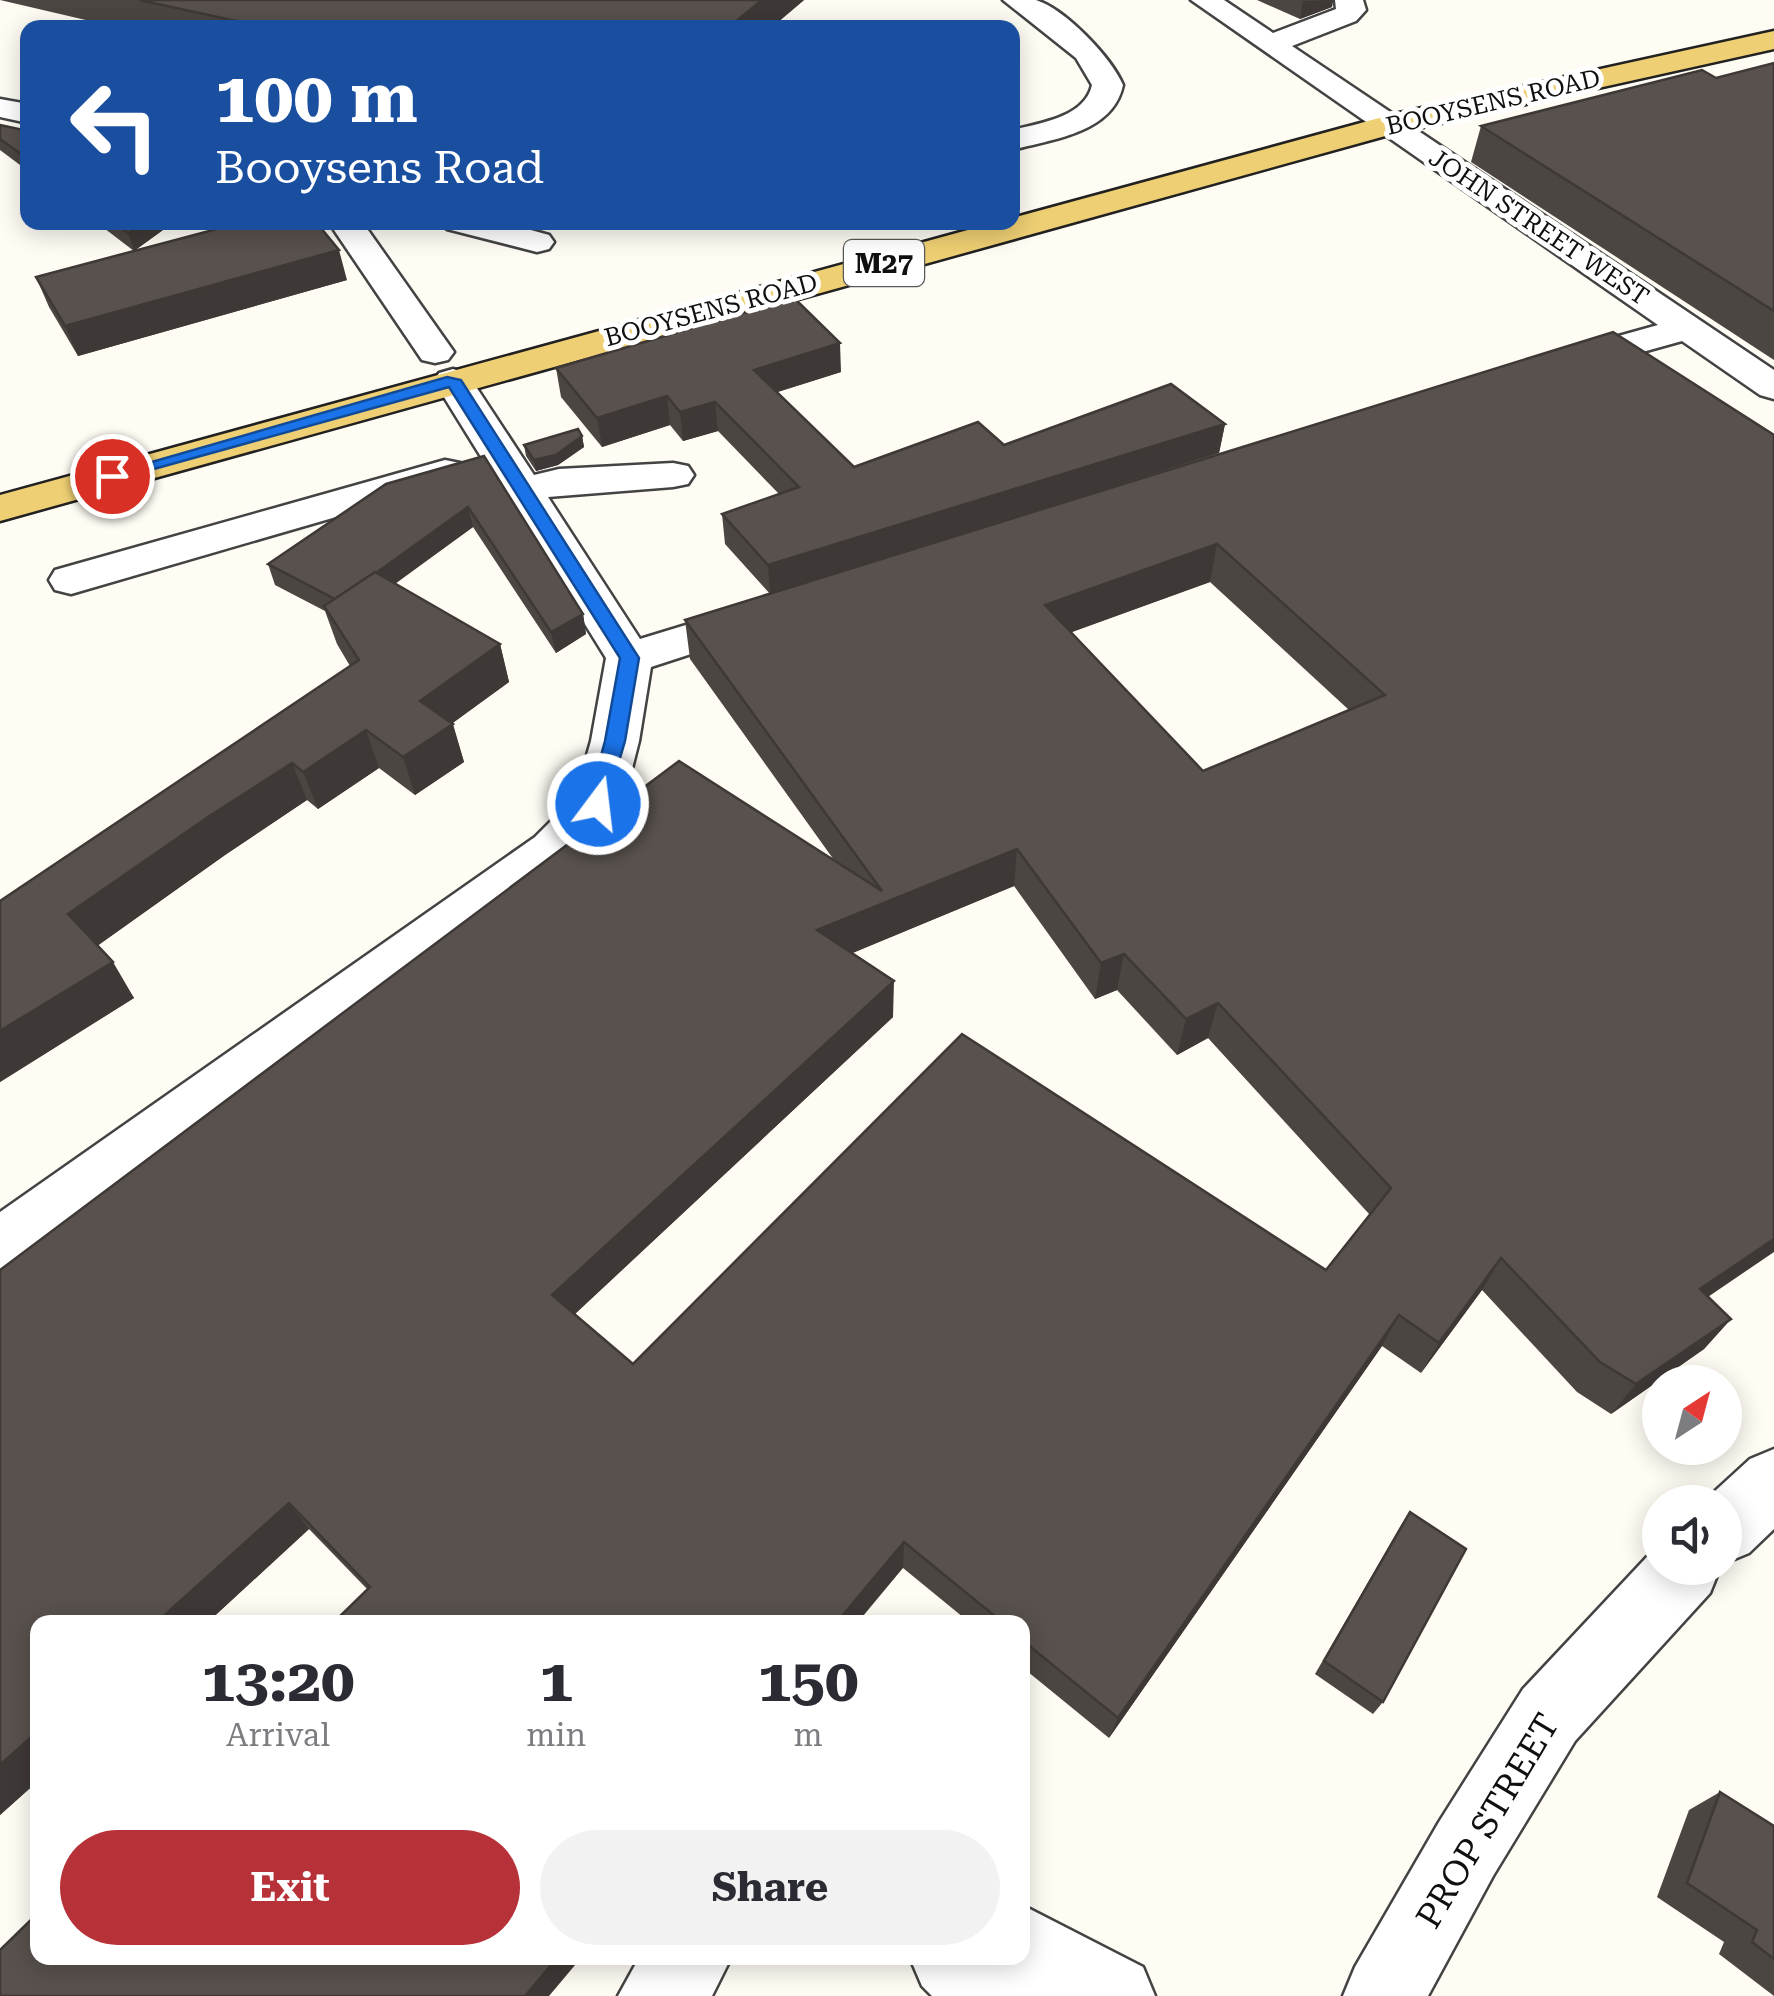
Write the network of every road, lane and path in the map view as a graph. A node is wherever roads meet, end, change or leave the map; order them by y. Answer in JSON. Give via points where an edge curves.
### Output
{"nodes":[{"id":1,"x":1017,"y":0,"type":"edge"},
{"id":2,"x":1205,"y":0,"type":"edge"},
{"id":3,"x":1349,"y":0,"type":"edge"},
{"id":4,"x":1774,"y":14,"type":"edge"},
{"id":5,"x":1774,"y":40,"type":"edge"},
{"id":6,"x":1270,"y":44,"type":"junction"},
{"id":7,"x":1359,"y":104,"type":"junction"},
{"id":8,"x":1390,"y":125,"type":"junction"},
{"id":9,"x":1020,"y":137,"type":"edge"},
{"id":10,"x":1233,"y":137,"type":"dead end"},
{"id":11,"x":1020,"y":219,"type":"edge"},
{"id":12,"x":351,"y":230,"type":"dead end"},
{"id":13,"x":491,"y":230,"type":"edge"},
{"id":14,"x":884,"y":230,"type":"edge"},
{"id":15,"x":978,"y":230,"type":"edge"},
{"id":16,"x":538,"y":242,"type":"dead end"},
{"id":17,"x":1687,"y":328,"type":"junction"},
{"id":18,"x":444,"y":366,"type":"junction"},
{"id":19,"x":1523,"y":375,"type":"edge"},
{"id":20,"x":1774,"y":387,"type":"edge"},
{"id":21,"x":0,"y":472,"type":"edge"},
{"id":22,"x":512,"y":474,"type":"junction"},
{"id":23,"x":673,"y":475,"type":"dead end"},
{"id":24,"x":0,"y":508,"type":"edge"},
{"id":25,"x":70,"y":580,"type":"dead end"},
{"id":26,"x":800,"y":604,"type":"edge"},
{"id":27,"x":629,"y":658,"type":"junction"},
{"id":28,"x":0,"y":1246,"type":"edge"},
{"id":29,"x":1774,"y":1482,"type":"edge"},
{"id":30,"x":1742,"y":1513,"type":"edge"},
{"id":31,"x":1670,"y":1585,"type":"edge"},
{"id":32,"x":1030,"y":1949,"type":"edge"},
{"id":33,"x":685,"y":1965,"type":"edge"},
{"id":34,"x":958,"y":1965,"type":"edge"},
{"id":35,"x":659,"y":1996,"type":"edge"},
{"id":36,"x":992,"y":1996,"type":"edge"},
{"id":37,"x":1114,"y":1996,"type":"edge"},
{"id":38,"x":1384,"y":1996,"type":"edge"}],
"edges":[{"from":1,"to":9,"type":"street","via":[[1084,49],[1106,74],[1108,90],[1088,114]]},
{"from":2,"to":6,"type":"street","name":"JOHN STREET WEST"},
{"from":3,"to":6,"type":"street","via":[[1346,15]]},
{"from":4,"to":7,"type":"main road","name":"BOOYSENS ROAD"},
{"from":5,"to":8,"type":"main road","name":"BOOYSENS ROAD","number":"M27"},
{"from":6,"to":7,"type":"street","name":"JOHN STREET WEST"},
{"from":7,"to":8,"type":"street","name":"JOHN STREET WEST"},
{"from":7,"to":10,"type":"main road","name":"BOOYSENS ROAD"},
{"from":8,"to":11,"type":"main road","name":"BOOYSENS ROAD","number":"M27"},
{"from":8,"to":17,"type":"street","name":"JOHN STREET WEST"},
{"from":12,"to":18,"type":"street"},
{"from":13,"to":16,"type":"street"},
{"from":14,"to":18,"type":"main road","name":"BOOYSENS ROAD","number":"M27"},
{"from":15,"to":18,"type":"main road","name":"BOOYSENS ROAD","number":"M27"},
{"from":17,"to":19,"type":"street"},
{"from":17,"to":20,"type":"street","name":"JOHN STREET WEST"},
{"from":18,"to":21,"type":"main road","name":"BOOYSENS ROAD","number":"M27"},
{"from":18,"to":22,"type":"street"},
{"from":18,"to":24,"type":"main road","name":"BOOYSENS ROAD","number":"M27"},
{"from":22,"to":23,"type":"street","via":[[559,482]]},
{"from":22,"to":25,"type":"street"},
{"from":22,"to":27,"type":"street"},
{"from":26,"to":27,"type":"street"},
{"from":27,"to":28,"type":"street","via":[[598,804],[552,850]]},
{"from":29,"to":30,"type":"street"},
{"from":31,"to":38,"type":"street","name":"PROP STREET","via":[[1548,1714]]},
{"from":32,"to":37,"type":"street"},
{"from":33,"to":35,"type":"street"},
{"from":34,"to":36,"type":"street"}]}
